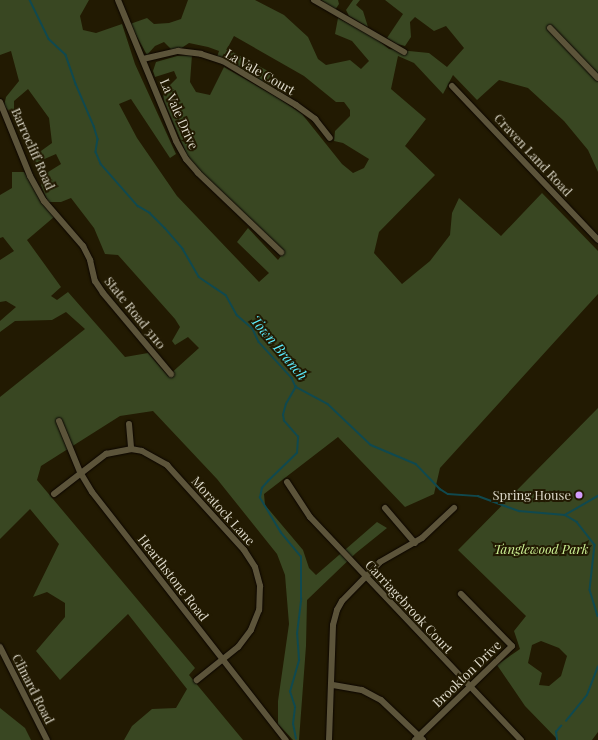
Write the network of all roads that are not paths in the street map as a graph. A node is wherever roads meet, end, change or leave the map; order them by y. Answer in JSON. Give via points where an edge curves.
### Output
{"nodes":[{"id":1,"x":118,"y":0,"type":"edge"},
{"id":2,"x":314,"y":0,"type":"edge"},
{"id":3,"x":550,"y":28,"type":"dead end"},
{"id":4,"x":404,"y":52,"type":"dead end"},
{"id":5,"x":143,"y":59,"type":"junction"},
{"id":6,"x":598,"y":78,"type":"edge"},
{"id":7,"x":452,"y":86,"type":"dead end"},
{"id":8,"x":0,"y":102,"type":"edge"},
{"id":9,"x":330,"y":138,"type":"dead end"},
{"id":10,"x":63,"y":222,"type":"joint"},
{"id":11,"x":598,"y":240,"type":"edge"},
{"id":12,"x":281,"y":252,"type":"dead end"},
{"id":13,"x":171,"y":374,"type":"dead end"},
{"id":14,"x":59,"y":421,"type":"dead end"},
{"id":15,"x":129,"y":424,"type":"dead end"},
{"id":16,"x":131,"y":449,"type":"junction"},
{"id":17,"x":80,"y":472,"type":"junction"},
{"id":18,"x":287,"y":482,"type":"dead end"},
{"id":19,"x":54,"y":494,"type":"dead end"},
{"id":20,"x":385,"y":508,"type":"dead end"},
{"id":21,"x":454,"y":508,"type":"dead end"},
{"id":22,"x":416,"y":543,"type":"junction"},
{"id":23,"x":365,"y":576,"type":"junction"},
{"id":24,"x":460,"y":594,"type":"dead end"},
{"id":25,"x":0,"y":647,"type":"edge"},
{"id":26,"x":223,"y":660,"type":"junction"},
{"id":27,"x":197,"y":680,"type":"dead end"},
{"id":28,"x":333,"y":685,"type":"junction"},
{"id":29,"x":469,"y":688,"type":"junction"},
{"id":30,"x":419,"y":739,"type":"edge"},
{"id":31,"x":47,"y":740,"type":"edge"},
{"id":32,"x":286,"y":740,"type":"edge"},
{"id":33,"x":329,"y":740,"type":"edge"},
{"id":34,"x":521,"y":740,"type":"edge"}],
"edges":[{"from":1,"to":5,"type":"street","name":"La Vale Drive"},
{"from":2,"to":4,"type":"street"},
{"from":3,"to":6,"type":"street"},
{"from":5,"to":9,"type":"street","name":"La Vale Court","via":[[178,51],[201,54],[223,61],[296,105],[315,119]]},
{"from":5,"to":12,"type":"street","name":"La Vale Drive","via":[[176,141],[186,159]]},
{"from":7,"to":11,"type":"street","name":"Craven Land Road"},
{"from":8,"to":10,"type":"street","name":"Barrocliff Road","via":[[30,176],[44,201]]},
{"from":10,"to":13,"type":"street","name":"State Road 3110","via":[[83,246],[90,260],[95,281],[103,293]]},
{"from":14,"to":17,"type":"street","name":"Hearthstone Road"},
{"from":15,"to":16,"type":"street"},
{"from":16,"to":17,"type":"street","name":"Moratock Lane","via":[[106,454]]},
{"from":16,"to":26,"type":"street","name":"Moratock Lane","via":[[153,455],[167,465],[244,550],[255,567],[260,586],[259,610],[251,630],[238,647]]},
{"from":17,"to":19,"type":"street","name":"Moratock Lane"},
{"from":17,"to":26,"type":"street","name":"Hearthstone Road","via":[[92,492]]},
{"from":18,"to":23,"type":"street","name":"Carriagebrook Court","via":[[310,517]]},
{"from":20,"to":22,"type":"street"},
{"from":21,"to":22,"type":"street"},
{"from":22,"to":23,"type":"street","via":[[388,556]]},
{"from":23,"to":28,"type":"street","via":[[342,600],[337,610],[333,625]]},
{"from":23,"to":29,"type":"street","name":"Carriagebrook Court"},
{"from":24,"to":29,"type":"street","name":"Brookton Drive","via":[[512,646]]},
{"from":25,"to":31,"type":"street","name":"Clinard Road"},
{"from":26,"to":27,"type":"street","name":"Moratock Lane"},
{"from":26,"to":32,"type":"street","name":"Hearthstone Road"},
{"from":28,"to":30,"type":"street","via":[[362,690],[381,700]]},
{"from":28,"to":33,"type":"street"},
{"from":29,"to":30,"type":"street","name":"Brookton Drive"},
{"from":29,"to":34,"type":"street","name":"Carriagebrook Court"}]}
